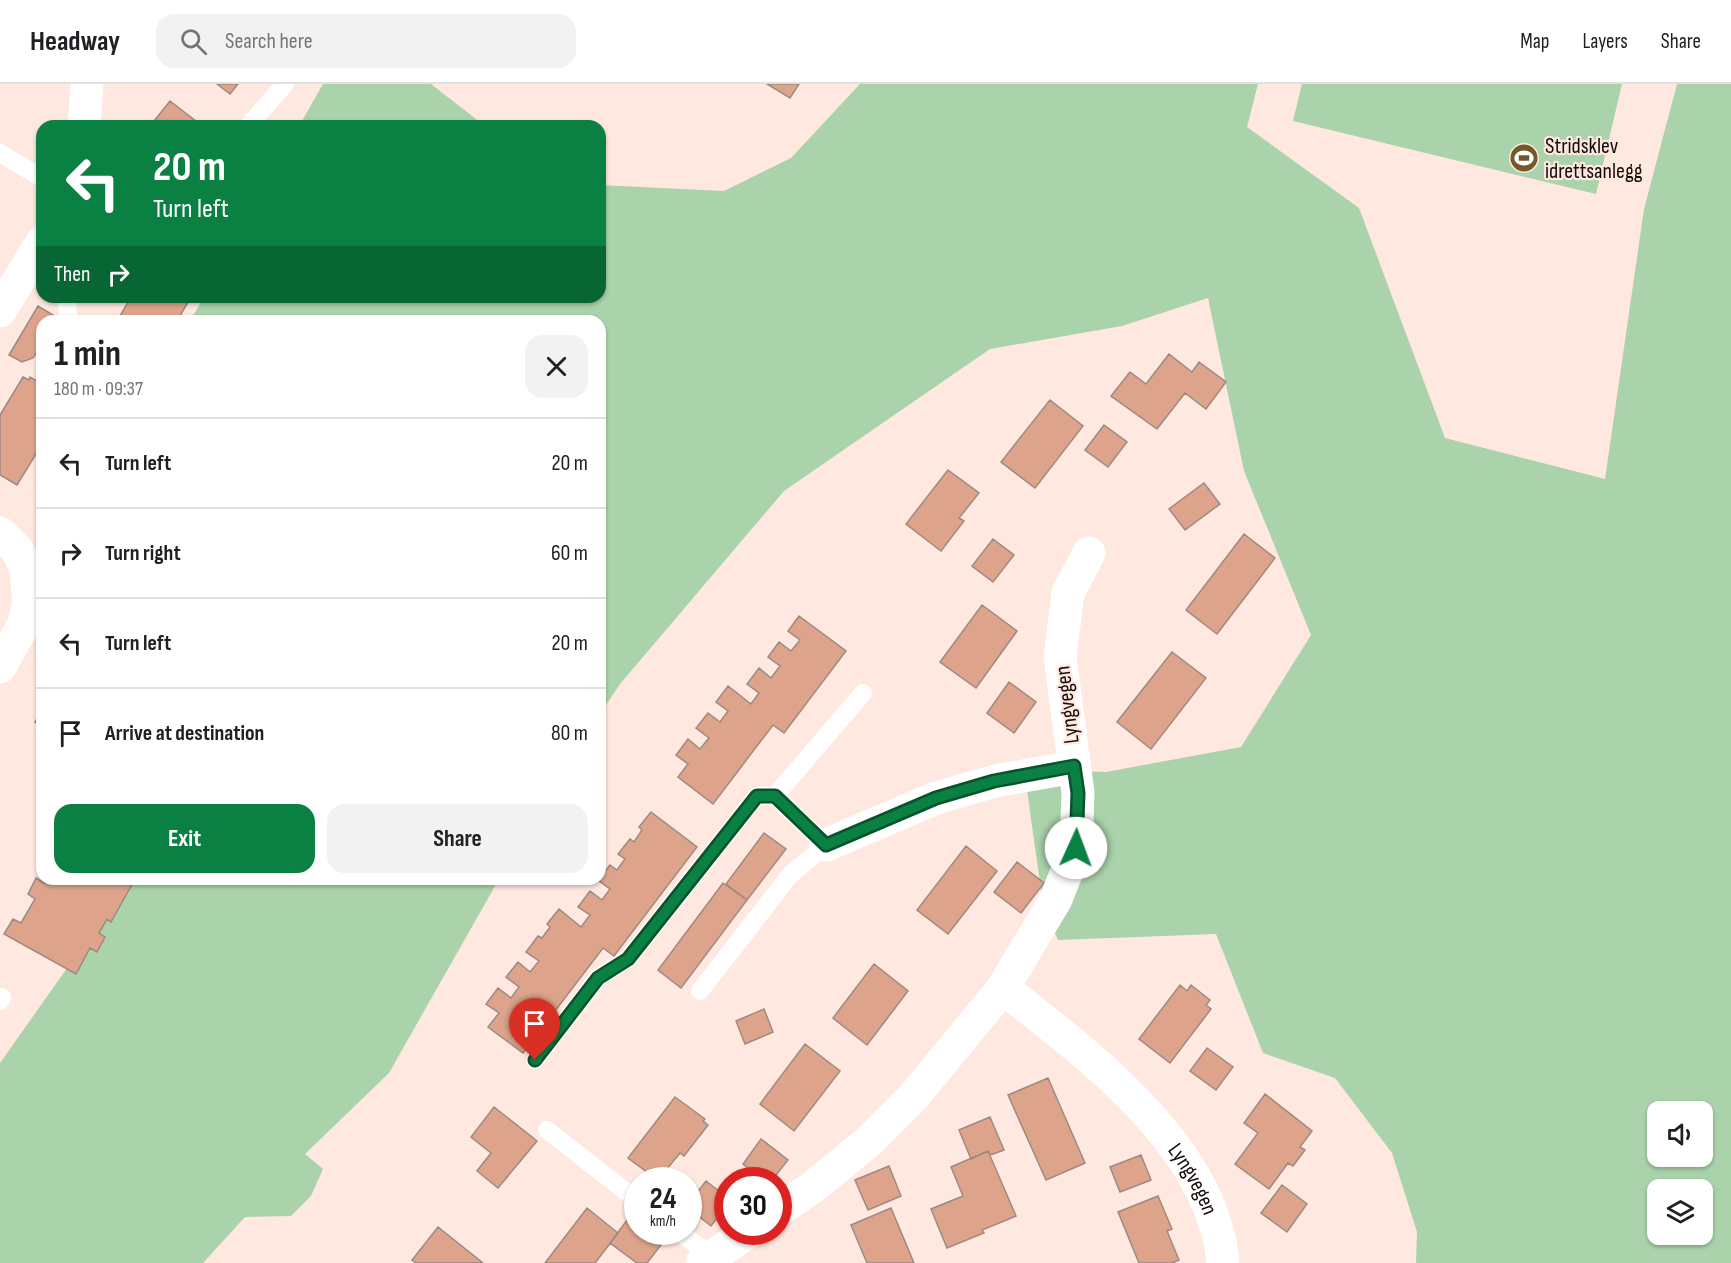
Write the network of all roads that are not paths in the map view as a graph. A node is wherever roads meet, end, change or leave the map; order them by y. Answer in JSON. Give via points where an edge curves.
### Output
{"nodes":[{"id":1,"x":87,"y":84,"type":"edge"},
{"id":2,"x":285,"y":84,"type":"edge"},
{"id":3,"x":84,"y":120,"type":"edge"},
{"id":4,"x":253,"y":120,"type":"edge"},
{"id":5,"x":0,"y":153,"type":"edge"},
{"id":6,"x":36,"y":174,"type":"edge"},
{"id":7,"x":36,"y":252,"type":"edge"},
{"id":8,"x":0,"y":311,"type":"edge"},
{"id":9,"x":0,"y":533,"type":"edge"},
{"id":10,"x":1089,"y":553,"type":"dead end"},
{"id":11,"x":0,"y":667,"type":"edge"},
{"id":12,"x":863,"y":693,"type":"dead end"},
{"id":13,"x":1074,"y":766,"type":"junction"},
{"id":14,"x":775,"y":796,"type":"junction"},
{"id":15,"x":826,"y":845,"type":"junction"},
{"id":16,"x":1003,"y":988,"type":"junction"},
{"id":17,"x":700,"y":991,"type":"dead end"},
{"id":18,"x":535,"y":1060,"type":"dead end"},
{"id":19,"x":547,"y":1130,"type":"dead end"},
{"id":20,"x":624,"y":1190,"type":"edge"},
{"id":21,"x":792,"y":1201,"type":"edge"},
{"id":22,"x":692,"y":1245,"type":"edge"},
{"id":23,"x":730,"y":1245,"type":"edge"},
{"id":24,"x":707,"y":1260,"type":"edge"},
{"id":25,"x":1223,"y":1263,"type":"edge"}],
"edges":[{"from":1,"to":3,"type":"street"},
{"from":2,"to":4,"type":"lane"},
{"from":5,"to":6,"type":"lane"},
{"from":7,"to":8,"type":"street"},
{"from":9,"to":11,"type":"street","via":[[17,550],[25,566],[29,602],[24,624]]},
{"from":10,"to":13,"type":"street","name":"Lyngvegen","via":[[1068,593],[1060,657]]},
{"from":12,"to":14,"type":"lane"},
{"from":13,"to":15,"type":"street","via":[[994,781],[936,798]]},
{"from":13,"to":16,"type":"street","name":"Lyngvegen","via":[[1078,793],[1076,848],[1056,899]]},
{"from":14,"to":15,"type":"lane"},
{"from":14,"to":18,"type":"lane","via":[[757,796],[628,959],[598,978]]},
{"from":15,"to":17,"type":"lane","via":[[790,875]]},
{"from":16,"to":21,"type":"street","name":"Lyngvegen","via":[[914,1096],[868,1142]]},
{"from":16,"to":25,"type":"street","name":"Lyngvegen","via":[[1129,1095],[1174,1144],[1209,1204]]},
{"from":19,"to":20,"type":"lane"},
{"from":22,"to":24,"type":"lane"},
{"from":23,"to":24,"type":"street"}]}
